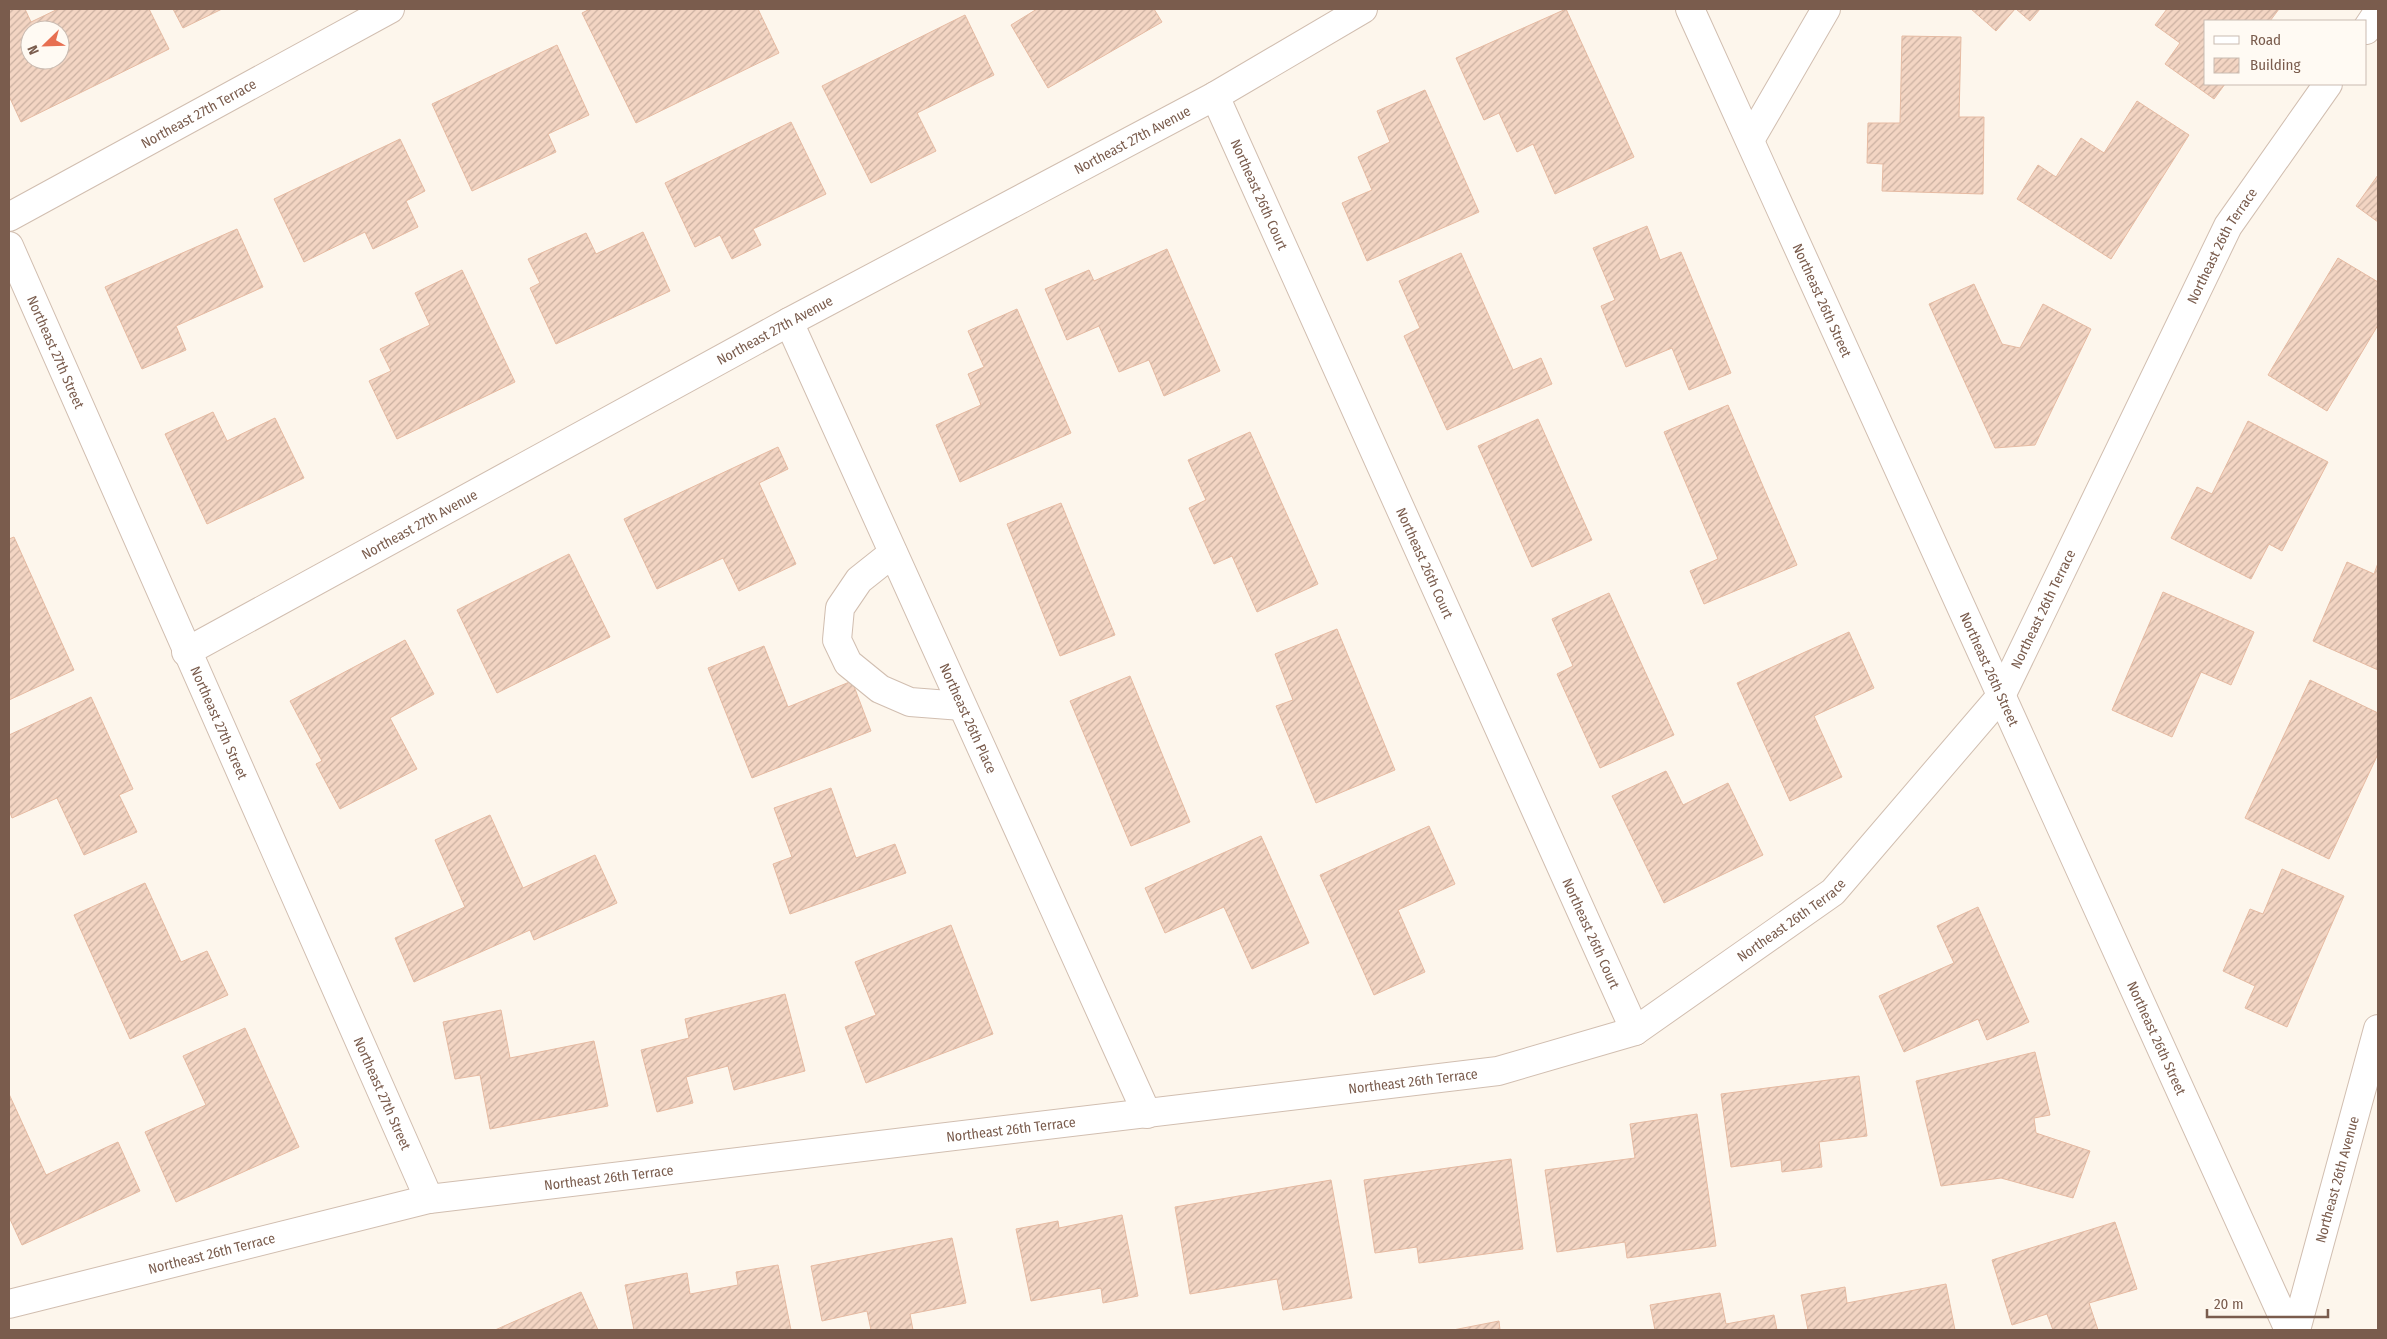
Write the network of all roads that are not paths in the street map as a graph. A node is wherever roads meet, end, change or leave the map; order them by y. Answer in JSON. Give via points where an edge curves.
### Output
{"nodes":[{"id":1,"x":390,"y":9,"type":"edge"},
{"id":2,"x":1363,"y":9,"type":"edge"},
{"id":3,"x":1690,"y":9,"type":"edge"},
{"id":4,"x":1826,"y":9,"type":"edge"},
{"id":5,"x":2378,"y":12,"type":"edge"},
{"id":6,"x":2367,"y":28,"type":"edge"},
{"id":7,"x":2327,"y":85,"type":"edge"},
{"id":8,"x":1215,"y":96,"type":"junction"},
{"id":9,"x":1750,"y":140,"type":"junction"},
{"id":10,"x":9,"y":217,"type":"edge"},
{"id":11,"x":9,"y":246,"type":"edge"},
{"id":12,"x":789,"y":322,"type":"junction"},
{"id":13,"x":893,"y":553,"type":"junction"},
{"id":14,"x":186,"y":652,"type":"junction"},
{"id":15,"x":2001,"y":696,"type":"junction"},
{"id":16,"x":962,"y":706,"type":"junction"},
{"id":17,"x":2378,"y":1029,"type":"edge"},
{"id":18,"x":1635,"y":1032,"type":"junction"},
{"id":19,"x":1147,"y":1114,"type":"junction"},
{"id":20,"x":430,"y":1199,"type":"junction"},
{"id":21,"x":9,"y":1304,"type":"edge"},
{"id":22,"x":2289,"y":1330,"type":"edge"},
{"id":23,"x":2296,"y":1330,"type":"edge"}],
"edges":[{"from":1,"to":10,"type":"street","name":"Northeast 27th Terrace"},
{"from":2,"to":8,"type":"street","name":"Northeast 27th Avenue"},
{"from":3,"to":9,"type":"street","name":"Northeast 26th Street"},
{"from":4,"to":9,"type":"street"},
{"from":5,"to":6,"type":"street"},
{"from":7,"to":15,"type":"street","name":"Northeast 26th Terrace","via":[[2228,226]]},
{"from":8,"to":12,"type":"street","name":"Northeast 27th Avenue"},
{"from":8,"to":18,"type":"street","name":"Northeast 26th Court"},
{"from":9,"to":15,"type":"street","name":"Northeast 26th Street"},
{"from":11,"to":14,"type":"street","name":"Northeast 27th Street"},
{"from":12,"to":13,"type":"street","name":"Northeast 26th Place"},
{"from":12,"to":14,"type":"street","name":"Northeast 27th Avenue"},
{"from":13,"to":16,"type":"street","name":"Northeast 26th Place"},
{"from":13,"to":16,"type":"street","via":[[859,580],[840,608],[837,640],[848,663],[880,689],[910,702]]},
{"from":14,"to":20,"type":"street","name":"Northeast 27th Street"},
{"from":15,"to":18,"type":"street","name":"Northeast 26th Terrace","via":[[1833,892]]},
{"from":15,"to":22,"type":"street","name":"Northeast 26th Street"},
{"from":16,"to":19,"type":"street","name":"Northeast 26th Place"},
{"from":17,"to":23,"type":"street","name":"Northeast 26th Avenue"},
{"from":18,"to":19,"type":"street","name":"Northeast 26th Terrace","via":[[1498,1071]]},
{"from":19,"to":20,"type":"street","name":"Northeast 26th Terrace"},
{"from":20,"to":21,"type":"street","name":"Northeast 26th Terrace"}]}
